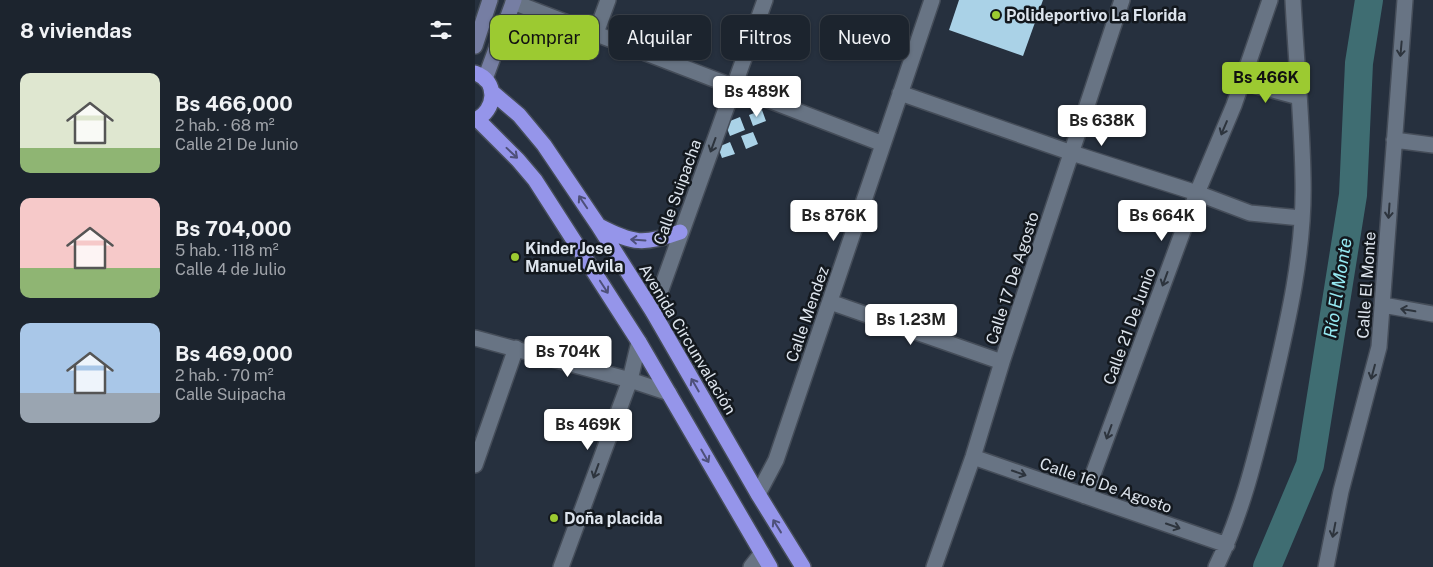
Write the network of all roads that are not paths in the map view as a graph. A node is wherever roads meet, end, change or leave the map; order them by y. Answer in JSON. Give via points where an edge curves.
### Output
{"nodes":[{"id":1,"x":491,"y":0,"type":"edge"},
{"id":2,"x":608,"y":0,"type":"edge"},
{"id":3,"x":765,"y":0,"type":"edge"},
{"id":4,"x":932,"y":0,"type":"edge"},
{"id":5,"x":1122,"y":0,"type":"edge"},
{"id":6,"x":1270,"y":0,"type":"edge"},
{"id":7,"x":1293,"y":0,"type":"edge"},
{"id":8,"x":1405,"y":0,"type":"edge"},
{"id":9,"x":514,"y":1,"type":"edge"},
{"id":10,"x":549,"y":15,"type":"edge"},
{"id":11,"x":599,"y":26,"type":"edge"},
{"id":12,"x":599,"y":35,"type":"edge"},
{"id":13,"x":475,"y":46,"type":"edge"},
{"id":14,"x":484,"y":81,"type":"edge"},
{"id":15,"x":1242,"y":82,"type":"junction"},
{"id":16,"x":733,"y":85,"type":"junction"},
{"id":17,"x":899,"y":93,"type":"junction"},
{"id":18,"x":1299,"y":97,"type":"junction"},
{"id":19,"x":476,"y":119,"type":"edge"},
{"id":20,"x":1393,"y":140,"type":"junction"},
{"id":21,"x":883,"y":144,"type":"junction"},
{"id":22,"x":1433,"y":145,"type":"edge"},
{"id":23,"x":1072,"y":153,"type":"junction"},
{"id":24,"x":1197,"y":193,"type":"junction"},
{"id":25,"x":1301,"y":218,"type":"junction"},
{"id":26,"x":598,"y":225,"type":"junction"},
{"id":27,"x":680,"y":232,"type":"junction"},
{"id":28,"x":830,"y":302,"type":"junction"},
{"id":29,"x":1383,"y":305,"type":"junction"},
{"id":30,"x":653,"y":312,"type":"junction"},
{"id":31,"x":1433,"y":314,"type":"edge"},
{"id":32,"x":475,"y":338,"type":"edge"},
{"id":33,"x":639,"y":342,"type":"junction"},
{"id":34,"x":516,"y":348,"type":"junction"},
{"id":35,"x":1002,"y":362,"type":"junction"},
{"id":36,"x":629,"y":380,"type":"junction"},
{"id":37,"x":669,"y":393,"type":"junction"},
{"id":38,"x":973,"y":457,"type":"junction"},
{"id":39,"x":475,"y":464,"type":"edge"},
{"id":40,"x":758,"y":494,"type":"junction"},
{"id":41,"x":1085,"y":496,"type":"junction"},
{"id":42,"x":1227,"y":545,"type":"junction"},
{"id":43,"x":762,"y":553,"type":"junction"},
{"id":44,"x":561,"y":567,"type":"edge"},
{"id":45,"x":751,"y":567,"type":"edge"},
{"id":46,"x":770,"y":567,"type":"edge"},
{"id":47,"x":803,"y":567,"type":"edge"},
{"id":48,"x":934,"y":567,"type":"edge"},
{"id":49,"x":1216,"y":567,"type":"edge"},
{"id":50,"x":1326,"y":567,"type":"edge"}],
"edges":[{"from":1,"to":13,"type":"street"},
{"from":2,"to":11,"type":"street"},
{"from":3,"to":16,"type":"street","name":"Calle Suipacha"},
{"from":4,"to":17,"type":"street","name":"Calle Mendez"},
{"from":5,"to":23,"type":"street","name":"Calle 17 De Agosto"},
{"from":6,"to":15,"type":"street","name":"Calle 21 De Junio"},
{"from":7,"to":18,"type":"street"},
{"from":8,"to":20,"type":"street","name":"Calle El Monte","one_way":true},
{"from":9,"to":10,"type":"street"},
{"from":9,"to":14,"type":"street"},
{"from":12,"to":16,"type":"street"},
{"from":14,"to":19,"type":"highway","via":[[492,101]]},
{"from":26,"to":14,"type":"highway","name":"Avenida Circunvalación","one_way":true,"via":[[544,145]]},
{"from":15,"to":18,"type":"street"},
{"from":15,"to":24,"type":"street","name":"Calle 21 De Junio","one_way":true},
{"from":16,"to":21,"type":"street"},
{"from":16,"to":27,"type":"street","name":"Calle Suipacha","one_way":true},
{"from":17,"to":21,"type":"street","name":"Calle Mendez"},
{"from":17,"to":23,"type":"street"},
{"from":18,"to":25,"type":"street","via":[[1303,179]]},
{"from":19,"to":33,"type":"highway","one_way":true,"via":[[535,180]]},
{"from":20,"to":22,"type":"street"},
{"from":20,"to":29,"type":"street","name":"Calle El Monte","one_way":true},
{"from":21,"to":28,"type":"street","name":"Calle Mendez"},
{"from":23,"to":24,"type":"street"},
{"from":23,"to":35,"type":"street","name":"Calle 17 De Agosto"},
{"from":24,"to":25,"type":"street","via":[[1249,213]]},
{"from":24,"to":41,"type":"street","name":"Calle 21 De Junio","one_way":true},
{"from":25,"to":42,"type":"street","via":[[1284,337],[1249,476]]},
{"from":27,"to":26,"type":"highway","one_way":true,"via":[[658,240],[636,242]]},
{"from":26,"to":30,"type":"highway","name":"Avenida Circunvalación"},
{"from":27,"to":30,"type":"street","name":"Calle Suipacha"},
{"from":28,"to":35,"type":"street"},
{"from":28,"to":40,"type":"street","name":"Calle Mendez","via":[[776,460]]},
{"from":31,"to":29,"type":"street","one_way":true},
{"from":29,"to":50,"type":"street","name":"Calle El Monte","one_way":true,"via":[[1379,347],[1341,491]]},
{"from":40,"to":30,"type":"highway","name":"Avenida Circunvalación","one_way":true},
{"from":32,"to":34,"type":"street"},
{"from":33,"to":36,"type":"street"},
{"from":33,"to":37,"type":"highway"},
{"from":34,"to":36,"type":"street"},
{"from":34,"to":39,"type":"street"},
{"from":35,"to":38,"type":"street","name":"Calle 17 De Agosto"},
{"from":36,"to":37,"type":"street"},
{"from":36,"to":44,"type":"street","one_way":true},
{"from":37,"to":43,"type":"highway","one_way":true},
{"from":38,"to":41,"type":"street","name":"Calle 16 De Agosto","one_way":true},
{"from":38,"to":48,"type":"street","name":"Calle 17 De Agosto"},
{"from":47,"to":40,"type":"highway","name":"Avenida Circunvalación","one_way":true},
{"from":41,"to":42,"type":"street","name":"Calle 16 De Agosto","one_way":true},
{"from":42,"to":49,"type":"street"},
{"from":43,"to":45,"type":"street"},
{"from":43,"to":46,"type":"highway"}]}
